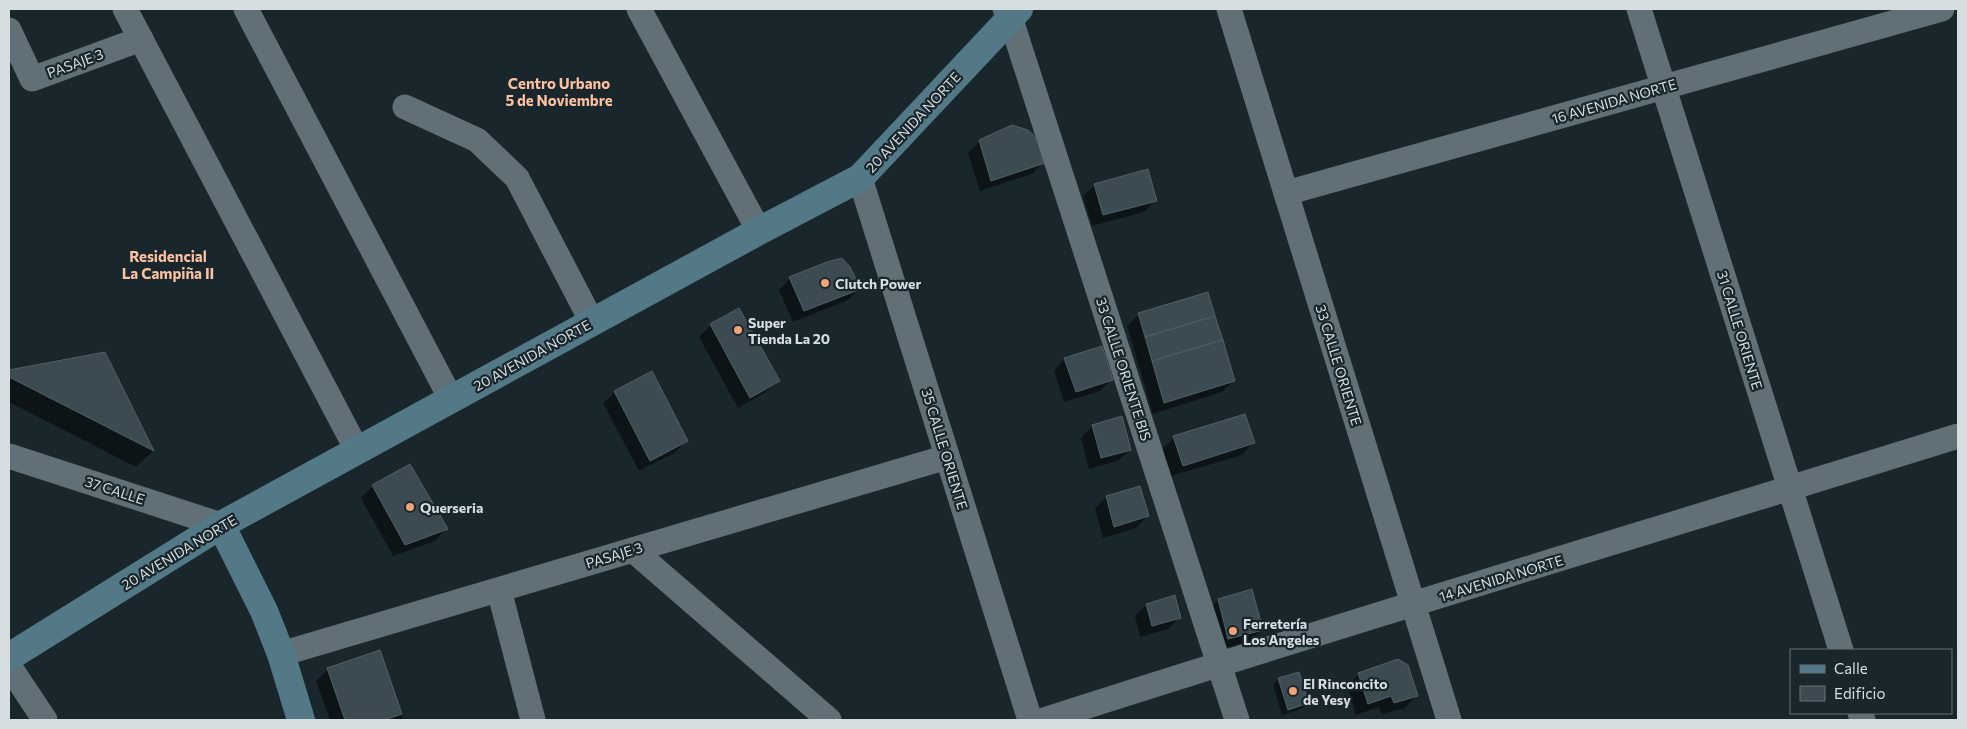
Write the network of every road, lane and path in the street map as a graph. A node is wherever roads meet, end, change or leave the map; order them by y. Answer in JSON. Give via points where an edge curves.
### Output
{"nodes":[{"id":1,"x":125,"y":9,"type":"edge"},
{"id":2,"x":246,"y":9,"type":"edge"},
{"id":3,"x":639,"y":9,"type":"edge"},
{"id":4,"x":1229,"y":9,"type":"edge"},
{"id":5,"x":1639,"y":9,"type":"edge"},
{"id":6,"x":1942,"y":9,"type":"edge"},
{"id":7,"x":1012,"y":12,"type":"edge"},
{"id":8,"x":9,"y":30,"type":"edge"},
{"id":9,"x":141,"y":39,"type":"junction"},
{"id":10,"x":1663,"y":87,"type":"junction"},
{"id":11,"x":405,"y":107,"type":"dead end"},
{"id":12,"x":860,"y":178,"type":"junction"},
{"id":13,"x":1286,"y":193,"type":"junction"},
{"id":14,"x":759,"y":231,"type":"junction"},
{"id":15,"x":592,"y":322,"type":"junction"},
{"id":16,"x":450,"y":399,"type":"junction"},
{"id":17,"x":1958,"y":436,"type":"edge"},
{"id":18,"x":357,"y":450,"type":"junction"},
{"id":19,"x":9,"y":456,"type":"edge"},
{"id":20,"x":947,"y":456,"type":"junction"},
{"id":21,"x":1790,"y":489,"type":"junction"},
{"id":22,"x":221,"y":525,"type":"junction"},
{"id":23,"x":633,"y":550,"type":"junction"},
{"id":24,"x":498,"y":590,"type":"junction"},
{"id":25,"x":1413,"y":606,"type":"junction"},
{"id":26,"x":1841,"y":649,"type":"edge"},
{"id":27,"x":281,"y":654,"type":"junction"},
{"id":28,"x":9,"y":657,"type":"edge"},
{"id":29,"x":1219,"y":664,"type":"junction"},
{"id":30,"x":9,"y":666,"type":"edge"},
{"id":31,"x":45,"y":720,"type":"edge"},
{"id":32,"x":301,"y":720,"type":"edge"},
{"id":33,"x":533,"y":720,"type":"edge"},
{"id":34,"x":829,"y":720,"type":"edge"},
{"id":35,"x":1030,"y":720,"type":"edge"},
{"id":36,"x":1044,"y":720,"type":"edge"},
{"id":37,"x":1237,"y":720,"type":"edge"},
{"id":38,"x":1448,"y":720,"type":"edge"}],
"edges":[{"from":1,"to":9,"type":"street"},
{"from":2,"to":16,"type":"street"},
{"from":3,"to":14,"type":"street"},
{"from":4,"to":13,"type":"street","name":"33 CALLE ORIENTE"},
{"from":5,"to":10,"type":"street","name":"31 CALLE ORIENTE"},
{"from":6,"to":10,"type":"street","name":"16 AVENIDA NORTE"},
{"from":7,"to":12,"type":"street","name":"20 AVENIDA NORTE"},
{"from":7,"to":29,"type":"street","name":"33 CALLE ORIENTE BIS"},
{"from":8,"to":9,"type":"street","name":"PASAJE 3","via":[[32,79]]},
{"from":9,"to":18,"type":"street"},
{"from":10,"to":13,"type":"street","name":"16 AVENIDA NORTE"},
{"from":10,"to":21,"type":"street","name":"31 CALLE ORIENTE"},
{"from":11,"to":15,"type":"street","via":[[477,140],[517,178]]},
{"from":12,"to":14,"type":"street","name":"20 AVENIDA NORTE"},
{"from":12,"to":20,"type":"street","name":"35 CALLE ORIENTE"},
{"from":13,"to":25,"type":"street","name":"33 CALLE ORIENTE"},
{"from":14,"to":15,"type":"street","name":"20 AVENIDA NORTE"},
{"from":15,"to":16,"type":"street","name":"20 AVENIDA NORTE"},
{"from":16,"to":18,"type":"street","name":"20 AVENIDA NORTE"},
{"from":17,"to":21,"type":"street","name":"14 AVENIDA NORTE"},
{"from":18,"to":22,"type":"street","name":"20 AVENIDA NORTE"},
{"from":19,"to":22,"type":"street","name":"37 CALLE"},
{"from":20,"to":23,"type":"street","name":"PASAJE 3"},
{"from":20,"to":35,"type":"street","name":"35 CALLE ORIENTE"},
{"from":21,"to":25,"type":"street","name":"14 AVENIDA NORTE"},
{"from":21,"to":26,"type":"street","name":"31 CALLE ORIENTE"},
{"from":22,"to":27,"type":"street"},
{"from":22,"to":28,"type":"street","name":"20 AVENIDA NORTE"},
{"from":23,"to":24,"type":"street","name":"PASAJE 3"},
{"from":23,"to":34,"type":"street"},
{"from":24,"to":27,"type":"street","name":"PASAJE 3"},
{"from":24,"to":33,"type":"street"},
{"from":25,"to":29,"type":"street","name":"14 AVENIDA NORTE"},
{"from":25,"to":38,"type":"street","name":"33 CALLE ORIENTE"},
{"from":27,"to":32,"type":"street"},
{"from":29,"to":36,"type":"street","name":"14 AVENIDA NORTE"},
{"from":29,"to":37,"type":"street","name":"33 CALLE ORIENTE BIS"},
{"from":30,"to":31,"type":"street"}]}
